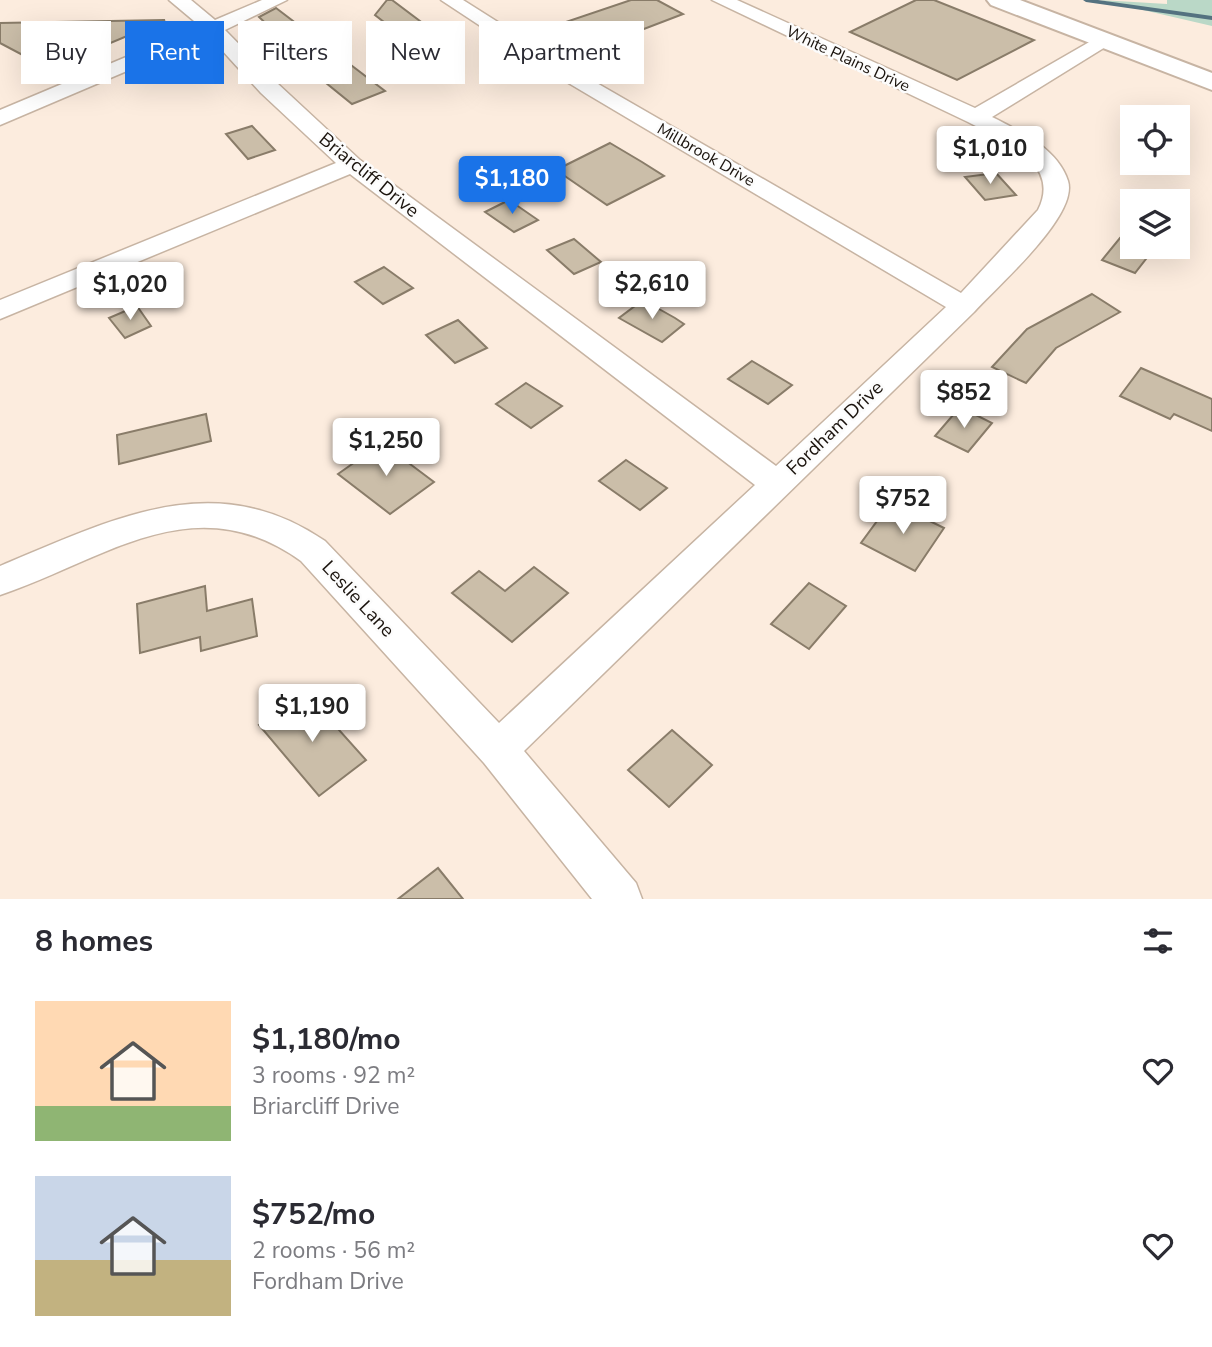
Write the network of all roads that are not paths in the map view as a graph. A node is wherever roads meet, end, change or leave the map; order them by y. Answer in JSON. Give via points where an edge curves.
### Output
{"nodes":[{"id":1,"x":178,"y":0,"type":"edge"},
{"id":2,"x":278,"y":0,"type":"edge"},
{"id":3,"x":450,"y":0,"type":"edge"},
{"id":4,"x":721,"y":0,"type":"edge"},
{"id":5,"x":999,"y":0,"type":"edge"},
{"id":6,"x":204,"y":21,"type":"edge"},
{"id":7,"x":224,"y":22,"type":"edge"},
{"id":8,"x":224,"y":40,"type":"edge"},
{"id":9,"x":1105,"y":41,"type":"junction"},
{"id":10,"x":125,"y":64,"type":"edge"},
{"id":11,"x":1212,"y":82,"type":"edge"},
{"id":12,"x":0,"y":96,"type":"edge"},
{"id":13,"x":9,"y":114,"type":"edge"},
{"id":14,"x":976,"y":117,"type":"junction"},
{"id":15,"x":352,"y":165,"type":"junction"},
{"id":16,"x":964,"y":306,"type":"junction"},
{"id":17,"x":0,"y":310,"type":"edge"},
{"id":18,"x":776,"y":484,"type":"junction"},
{"id":19,"x":0,"y":581,"type":"edge"},
{"id":20,"x":498,"y":750,"type":"junction"},
{"id":21,"x":620,"y":899,"type":"edge"}],
"edges":[{"from":1,"to":6,"type":"street","name":"Briarcliff Drive"},
{"from":2,"to":7,"type":"street"},
{"from":3,"to":16,"type":"street","name":"Millbrook Drive","via":[[562,71]]},
{"from":4,"to":14,"type":"street","name":"White Plains Drive"},
{"from":5,"to":9,"type":"main road"},
{"from":8,"to":15,"type":"street","name":"Briarcliff Drive"},
{"from":9,"to":11,"type":"main road"},
{"from":9,"to":14,"type":"street"},
{"from":10,"to":13,"type":"street"},
{"from":12,"to":13,"type":"street"},
{"from":14,"to":16,"type":"street","name":"Fordham Drive","via":[[1041,157],[1058,189],[1044,220]]},
{"from":15,"to":17,"type":"street"},
{"from":15,"to":18,"type":"street","name":"Briarcliff Drive"},
{"from":16,"to":18,"type":"street","name":"Fordham Drive"},
{"from":18,"to":20,"type":"street","name":"Fordham Drive"},
{"from":19,"to":20,"type":"street","name":"Leslie Lane","via":[[158,521],[202,514],[279,529],[313,551]]},
{"from":20,"to":21,"type":"street","name":"Leslie Lane"}]}
